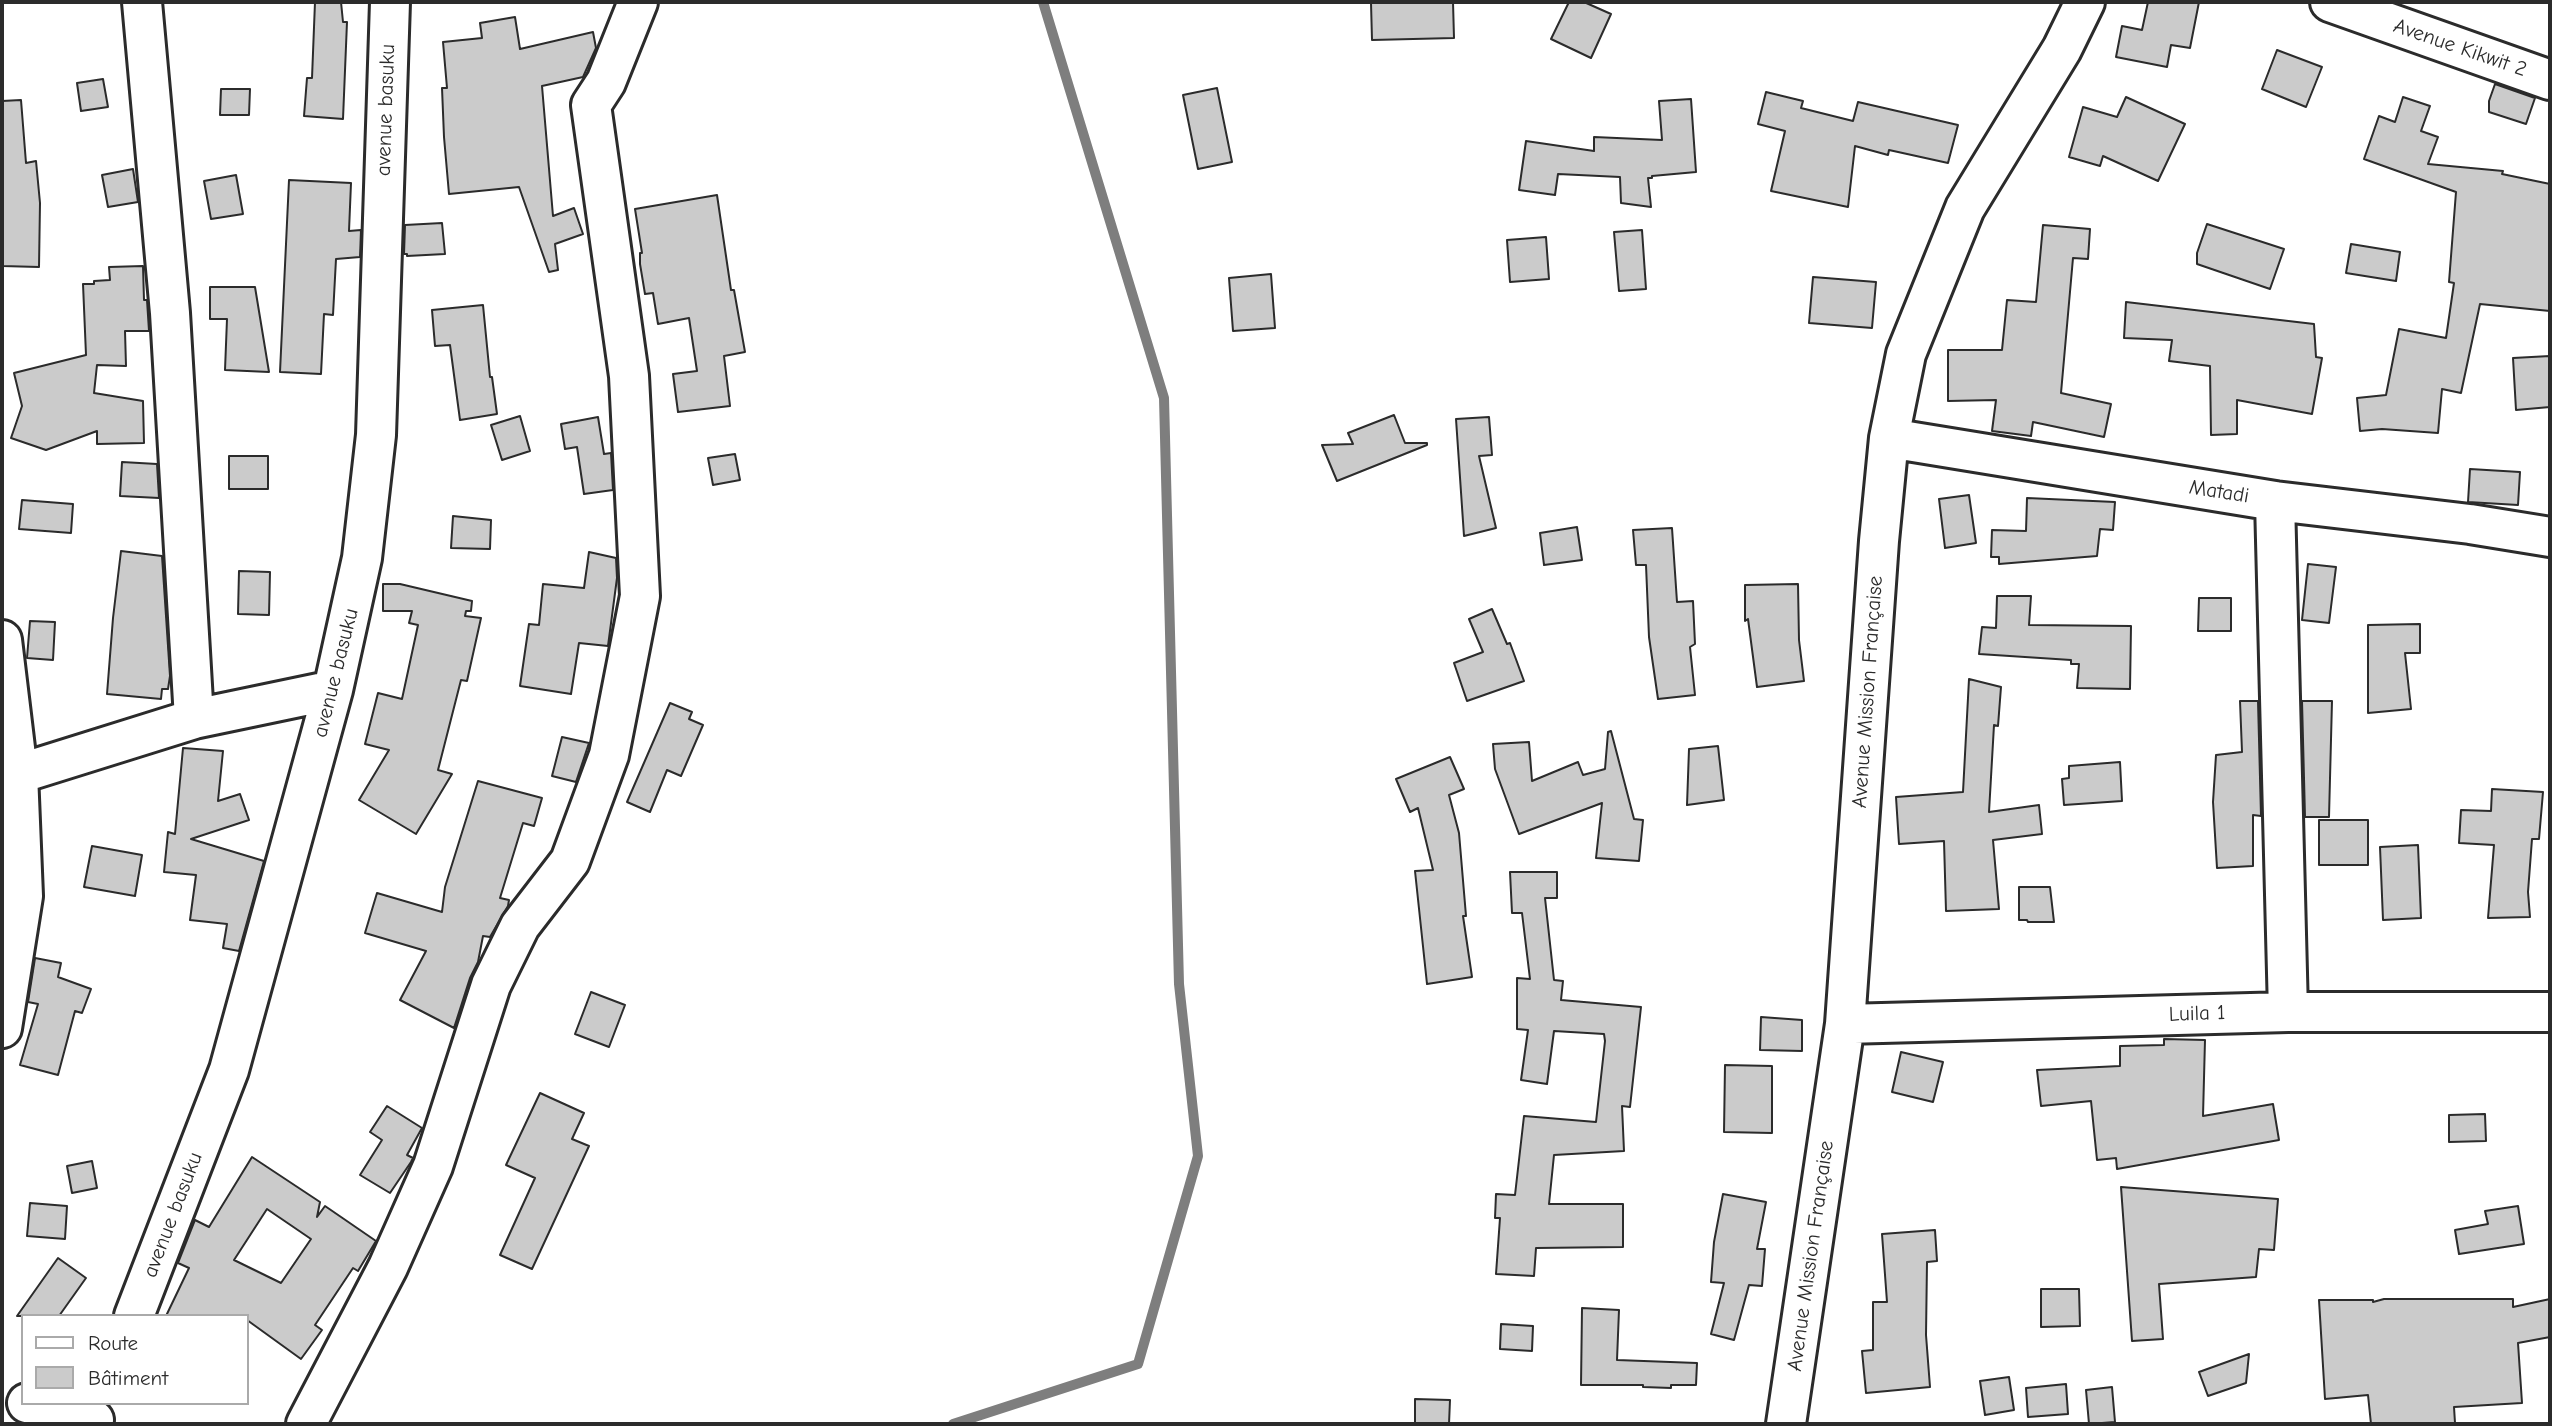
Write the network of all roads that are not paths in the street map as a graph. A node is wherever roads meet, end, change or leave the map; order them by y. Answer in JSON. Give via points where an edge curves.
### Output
{"nodes":[{"id":1,"x":142,"y":2,"type":"edge"},
{"id":2,"x":390,"y":2,"type":"edge"},
{"id":3,"x":638,"y":2,"type":"edge"},
{"id":4,"x":2085,"y":2,"type":"edge"},
{"id":5,"x":2330,"y":2,"type":"edge"},
{"id":6,"x":2550,"y":80,"type":"edge"},
{"id":7,"x":1889,"y":438,"type":"junction"},
{"id":8,"x":2275,"y":500,"type":"junction"},
{"id":9,"x":2550,"y":537,"type":"edge"},
{"id":10,"x":2,"y":640,"type":"edge"},
{"id":11,"x":333,"y":690,"type":"junction"},
{"id":12,"x":194,"y":719,"type":"junction"},
{"id":13,"x":10,"y":776,"type":"edge"},
{"id":14,"x":2288,"y":1012,"type":"junction"},
{"id":15,"x":2550,"y":1012,"type":"edge"},
{"id":16,"x":1845,"y":1024,"type":"junction"},
{"id":17,"x":2,"y":1028,"type":"edge"},
{"id":18,"x":135,"y":1314,"type":"edge"},
{"id":19,"x":2,"y":1397,"type":"edge"},
{"id":20,"x":21,"y":1402,"type":"edge"},
{"id":21,"x":36,"y":1405,"type":"edge"},
{"id":22,"x":95,"y":1416,"type":"edge"},
{"id":23,"x":306,"y":1424,"type":"edge"},
{"id":24,"x":1787,"y":1424,"type":"edge"}],
"edges":[{"from":1,"to":12,"type":"street","via":[[170,313]]},
{"from":2,"to":11,"type":"street","name":"avenue basuku","via":[[376,435],[362,558]]},
{"from":3,"to":23,"type":"street","via":[[606,82],[591,105],[629,376],[639,596],[608,755],[570,861],[520,926],[491,985],[433,1166],[388,1267]]},
{"from":4,"to":7,"type":"street","name":"Avenue Mission Française","via":[[2062,50],[1965,208],[1906,354]]},
{"from":5,"to":6,"type":"street","name":"Avenue Kikwit 2"},
{"from":7,"to":8,"type":"street","name":"Matadi"},
{"from":7,"to":16,"type":"street","name":"Avenue Mission Française"},
{"from":8,"to":9,"type":"street","name":"Matadi"},
{"from":8,"to":14,"type":"street"},
{"from":10,"to":13,"type":"street"},
{"from":11,"to":12,"type":"street"},
{"from":11,"to":18,"type":"street","name":"avenue basuku","via":[[229,1069]]},
{"from":12,"to":13,"type":"street"},
{"from":13,"to":17,"type":"street","via":[[23,896]]},
{"from":14,"to":15,"type":"street","name":"Luila 1"},
{"from":14,"to":16,"type":"street","name":"Luila 1"},
{"from":16,"to":24,"type":"street","name":"Avenue Mission Française"},
{"from":19,"to":20,"type":"street"},
{"from":21,"to":22,"type":"street"}]}
